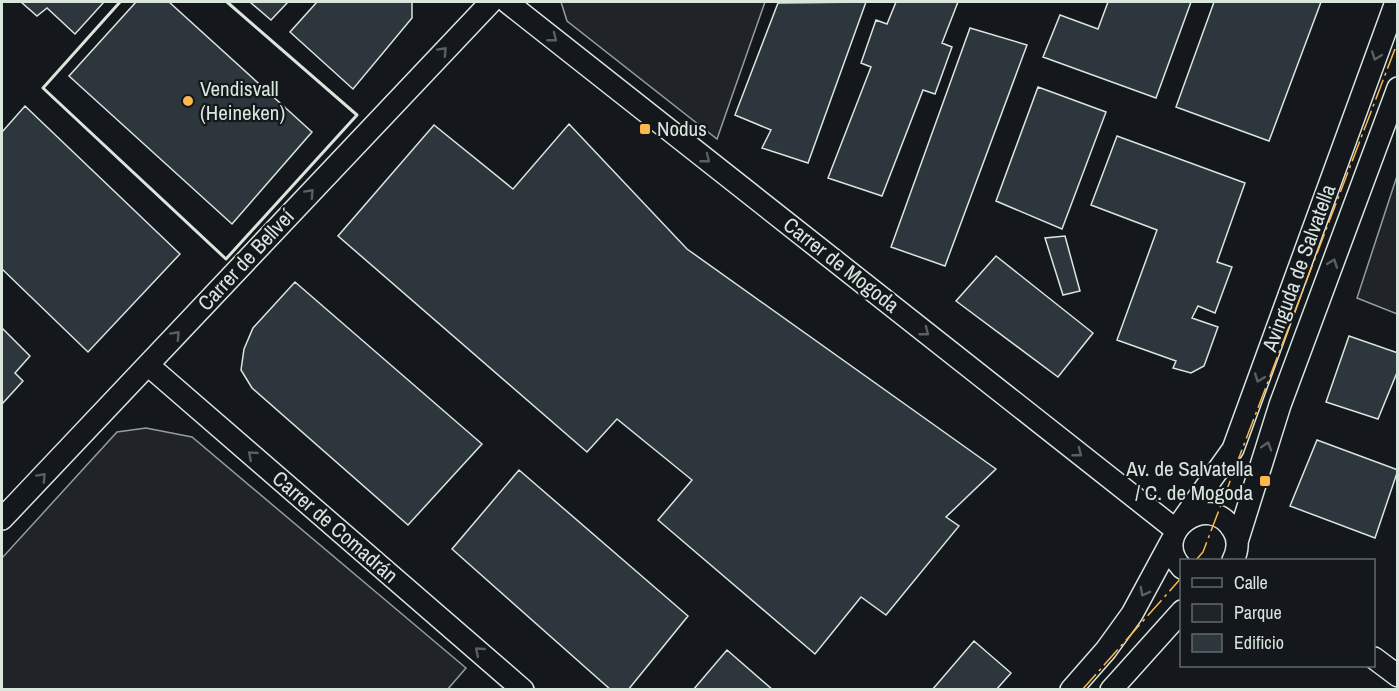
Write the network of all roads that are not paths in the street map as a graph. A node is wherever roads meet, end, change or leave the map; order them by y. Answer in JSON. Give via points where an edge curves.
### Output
{"nodes":[{"id":1,"x":491,"y":2,"type":"edge"},
{"id":2,"x":507,"y":2,"type":"edge"},
{"id":3,"x":1396,"y":2,"type":"edge"},
{"id":4,"x":1398,"y":87,"type":"edge"},
{"id":5,"x":148,"y":365,"type":"junction"},
{"id":6,"x":2,"y":519,"type":"edge"},
{"id":7,"x":1176,"y":531,"type":"junction"},
{"id":8,"x":1235,"y":551,"type":"edge"},
{"id":9,"x":1180,"y":565,"type":"edge"},
{"id":10,"x":1180,"y":613,"type":"edge"},
{"id":11,"x":1375,"y":659,"type":"edge"},
{"id":12,"x":1398,"y":676,"type":"edge"},
{"id":13,"x":523,"y":690,"type":"edge"},
{"id":14,"x":1071,"y":690,"type":"edge"},
{"id":15,"x":1112,"y":690,"type":"edge"}],
"edges":[{"from":5,"to":1,"type":"street","name":"Carrer de Bellveí","one_way":true},
{"from":2,"to":7,"type":"street","name":"Carrer de Mogoda","one_way":true},
{"from":3,"to":7,"type":"street","name":"Avinguda de Salvatella","one_way":true,"via":[[1233,449]]},
{"from":8,"to":4,"type":"street","name":"Avinguda de Salvatella","one_way":true,"via":[[1280,405]]},
{"from":6,"to":5,"type":"street","name":"Carrer de Bellveí","one_way":true},
{"from":13,"to":5,"type":"street","name":"Carrer de Comadrán","one_way":true},
{"from":7,"to":8,"type":"street","via":[[1201,513],[1216,515],[1234,531]]},
{"from":7,"to":9,"type":"street","via":[[1172,553]]},
{"from":7,"to":14,"type":"street","name":"Avinguda de Salvatella","one_way":true,"via":[[1132,614]]},
{"from":10,"to":15,"type":"street"},
{"from":11,"to":12,"type":"street"}]}
